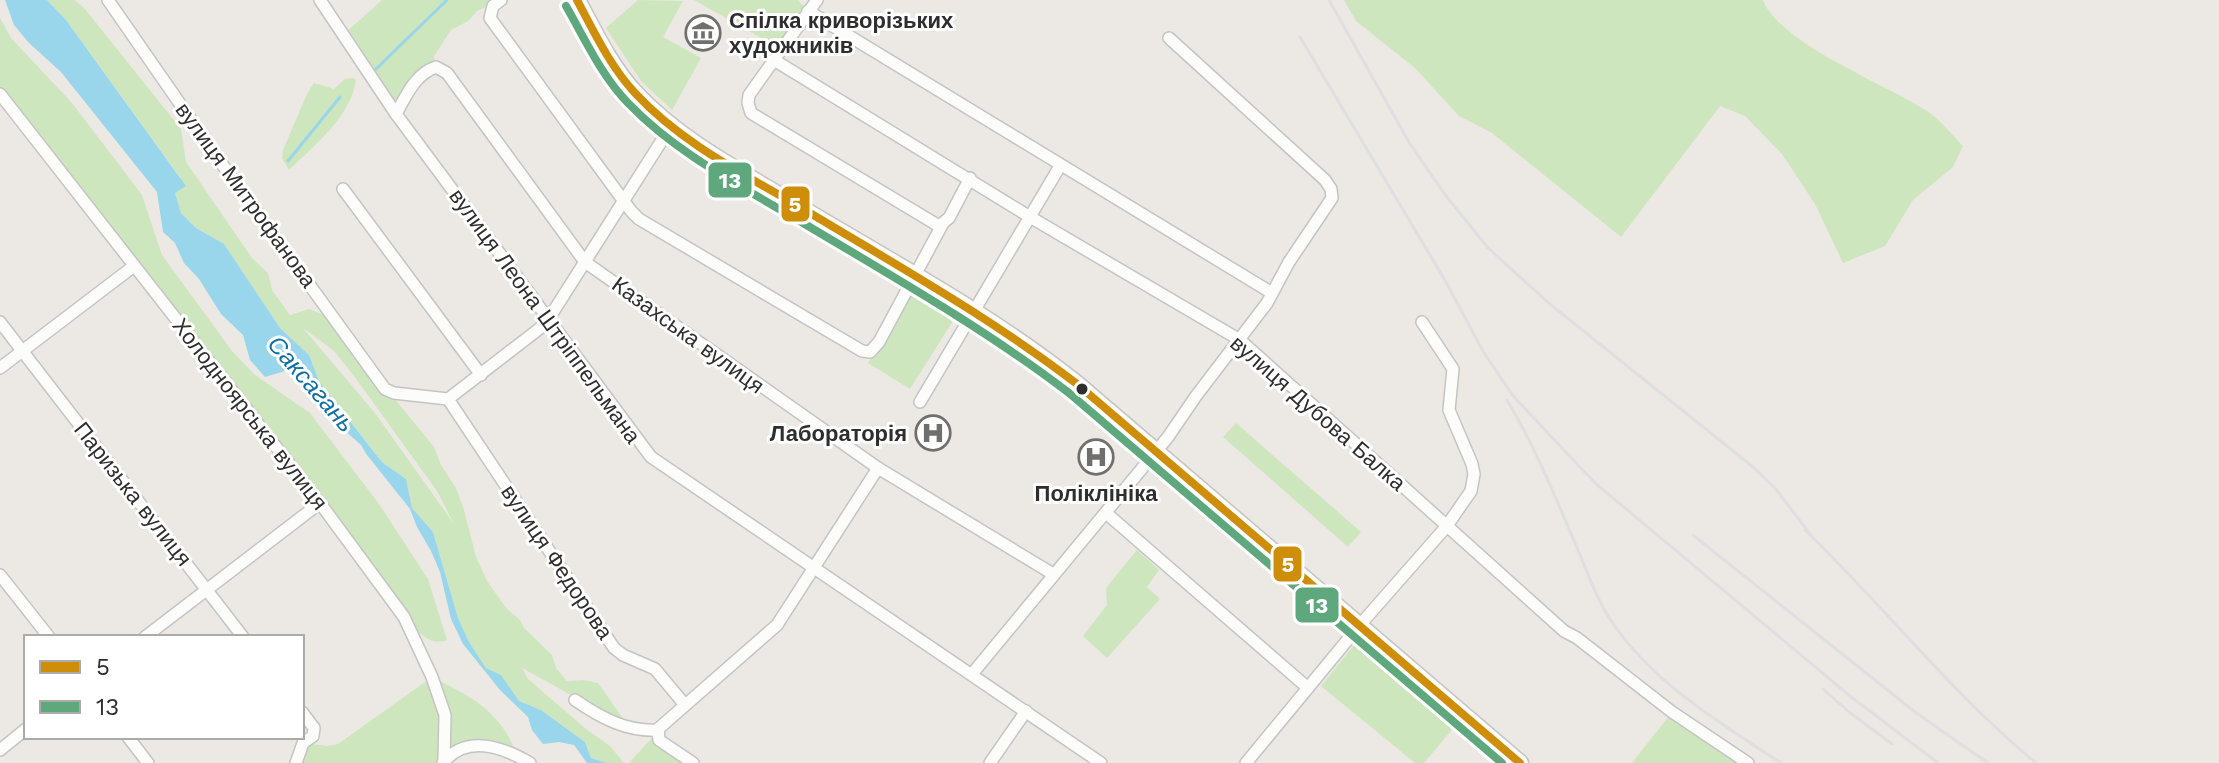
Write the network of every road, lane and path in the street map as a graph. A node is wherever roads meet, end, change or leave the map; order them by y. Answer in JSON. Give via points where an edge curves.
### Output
{"nodes":[{"id":1,"x":108,"y":0,"type":"edge"},
{"id":2,"x":320,"y":0,"type":"edge"},
{"id":3,"x":501,"y":0,"type":"edge"},
{"id":4,"x":577,"y":0,"type":"edge"},
{"id":5,"x":817,"y":0,"type":"edge"},
{"id":6,"x":808,"y":11,"type":"junction"},
{"id":7,"x":1169,"y":38,"type":"dead end"},
{"id":8,"x":774,"y":60,"type":"junction"},
{"id":9,"x":0,"y":94,"type":"edge"},
{"id":10,"x":396,"y":114,"type":"junction"},
{"id":11,"x":671,"y":126,"type":"junction"},
{"id":12,"x":1060,"y":166,"type":"junction"},
{"id":13,"x":970,"y":178,"type":"junction"},
{"id":14,"x":343,"y":189,"type":"dead end"},
{"id":15,"x":624,"y":201,"type":"junction"},
{"id":16,"x":1030,"y":217,"type":"junction"},
{"id":17,"x":942,"y":225,"type":"junction"},
{"id":18,"x":585,"y":262,"type":"junction"},
{"id":19,"x":134,"y":266,"type":"junction"},
{"id":20,"x":914,"y":275,"type":"junction"},
{"id":21,"x":1272,"y":293,"type":"junction"},
{"id":22,"x":975,"y":310,"type":"junction"},
{"id":23,"x":548,"y":320,"type":"junction"},
{"id":24,"x":0,"y":322,"type":"edge"},
{"id":25,"x":1422,"y":322,"type":"dead end"},
{"id":26,"x":1240,"y":340,"type":"junction"},
{"id":27,"x":22,"y":351,"type":"junction"},
{"id":28,"x":0,"y":368,"type":"edge"},
{"id":29,"x":481,"y":375,"type":"junction"},
{"id":30,"x":448,"y":399,"type":"junction"},
{"id":31,"x":920,"y":402,"type":"dead end"},
{"id":32,"x":1157,"y":452,"type":"junction"},
{"id":33,"x":878,"y":468,"type":"junction"},
{"id":34,"x":320,"y":503,"type":"junction"},
{"id":35,"x":1106,"y":513,"type":"junction"},
{"id":36,"x":1446,"y":527,"type":"junction"},
{"id":37,"x":815,"y":569,"type":"junction"},
{"id":38,"x":1053,"y":574,"type":"junction"},
{"id":39,"x":0,"y":575,"type":"edge"},
{"id":40,"x":206,"y":589,"type":"junction"},
{"id":41,"x":1359,"y":626,"type":"junction"},
{"id":42,"x":47,"y":635,"type":"edge"},
{"id":43,"x":148,"y":635,"type":"edge"},
{"id":44,"x":241,"y":635,"type":"edge"},
{"id":45,"x":972,"y":674,"type":"junction"},
{"id":46,"x":1308,"y":688,"type":"junction"},
{"id":47,"x":575,"y":700,"type":"dead end"},
{"id":48,"x":685,"y":705,"type":"junction"},
{"id":49,"x":1026,"y":711,"type":"junction"},
{"id":50,"x":304,"y":715,"type":"edge"},
{"id":51,"x":659,"y":730,"type":"junction"},
{"id":52,"x":24,"y":731,"type":"edge"},
{"id":53,"x":130,"y":739,"type":"edge"},
{"id":54,"x":0,"y":750,"type":"edge"},
{"id":55,"x":444,"y":761,"type":"edge"},
{"id":56,"x":148,"y":763,"type":"edge"},
{"id":57,"x":296,"y":763,"type":"edge"},
{"id":58,"x":530,"y":763,"type":"edge"},
{"id":59,"x":693,"y":763,"type":"edge"},
{"id":60,"x":990,"y":763,"type":"edge"},
{"id":61,"x":1101,"y":763,"type":"edge"},
{"id":62,"x":1246,"y":763,"type":"edge"},
{"id":63,"x":1520,"y":763,"type":"edge"},
{"id":64,"x":1748,"y":763,"type":"edge"}],
"edges":[{"from":1,"to":30,"type":"street","name":"вулиця Митрофанова","via":[[385,389]]},
{"from":2,"to":10,"type":"street","name":"вулиця Леона Штріппельмана"},
{"from":3,"to":15,"type":"street","via":[[490,18]]},
{"from":4,"to":11,"type":"street","via":[[624,80]]},
{"from":5,"to":6,"type":"street"},
{"from":6,"to":8,"type":"street"},
{"from":6,"to":12,"type":"street"},
{"from":7,"to":21,"type":"street","via":[[1331,189],[1324,213]]},
{"from":8,"to":13,"type":"street","name":"вулиця Дубова Балка"},
{"from":8,"to":17,"type":"street","via":[[749,95],[751,113]]},
{"from":9,"to":19,"type":"street","name":"Холодноярська вулиця"},
{"from":10,"to":18,"type":"street","name":"Казахська вулиця","via":[[426,70],[436,67],[447,73]]},
{"from":10,"to":23,"type":"street","name":"вулиця Леона Штріппельмана"},
{"from":11,"to":15,"type":"street"},
{"from":11,"to":20,"type":"street"},
{"from":12,"to":16,"type":"street"},
{"from":12,"to":21,"type":"street"},
{"from":13,"to":16,"type":"street","name":"вулиця Дубова Балка"},
{"from":13,"to":17,"type":"street"},
{"from":14,"to":29,"type":"street"},
{"from":15,"to":18,"type":"street"},
{"from":15,"to":20,"type":"street","via":[[639,219],[866,353],[879,342]]},
{"from":16,"to":22,"type":"street"},
{"from":16,"to":26,"type":"street","name":"вулиця Дубова Балка"},
{"from":17,"to":20,"type":"street"},
{"from":18,"to":23,"type":"street"},
{"from":18,"to":33,"type":"street","name":"Казахська вулиця"},
{"from":19,"to":27,"type":"street"},
{"from":19,"to":34,"type":"street","name":"Холодноярська вулиця"},
{"from":20,"to":22,"type":"street"},
{"from":21,"to":26,"type":"street"},
{"from":22,"to":31,"type":"street"},
{"from":22,"to":32,"type":"street","via":[[1044,358]]},
{"from":23,"to":29,"type":"street"},
{"from":23,"to":37,"type":"street","name":"вулиця Леона Штріппельмана","via":[[651,457]]},
{"from":24,"to":27,"type":"street","name":"Паризька вулиця"},
{"from":25,"to":36,"type":"street","via":[[1453,369],[1450,417],[1474,474],[1471,491]]},
{"from":26,"to":32,"type":"street"},
{"from":26,"to":36,"type":"street","name":"вулиця Дубова Балка"},
{"from":27,"to":28,"type":"street"},
{"from":27,"to":40,"type":"street","name":"Паризька вулиця"},
{"from":29,"to":30,"type":"street"},
{"from":30,"to":48,"type":"street","name":"вулиця Федорова","via":[[614,648],[655,669]]},
{"from":32,"to":35,"type":"street"},
{"from":32,"to":41,"type":"street"},
{"from":33,"to":37,"type":"street"},
{"from":33,"to":38,"type":"street","name":"Казахська вулиця"},
{"from":34,"to":40,"type":"street"},
{"from":34,"to":55,"type":"street","name":"Холодноярська вулиця","via":[[404,617],[445,715]]},
{"from":35,"to":38,"type":"street"},
{"from":35,"to":46,"type":"street"},
{"from":36,"to":41,"type":"street"},
{"from":36,"to":64,"type":"street","name":"вулиця Дубова Балка","via":[[1564,631]]},
{"from":37,"to":45,"type":"street","name":"вулиця Леона Штріппельмана"},
{"from":37,"to":48,"type":"street","via":[[777,625]]},
{"from":38,"to":45,"type":"street"},
{"from":39,"to":42,"type":"street"},
{"from":40,"to":43,"type":"street"},
{"from":40,"to":44,"type":"street","name":"Паризька вулиця"},
{"from":41,"to":46,"type":"street"},
{"from":41,"to":63,"type":"street"},
{"from":45,"to":49,"type":"street","name":"вулиця Леона Штріппельмана"},
{"from":46,"to":62,"type":"street"},
{"from":47,"to":51,"type":"street","via":[[623,726]]},
{"from":48,"to":51,"type":"street"},
{"from":49,"to":60,"type":"street"},
{"from":49,"to":61,"type":"street","name":"вулиця Леона Штріппельмана"},
{"from":50,"to":57,"type":"street","via":[[314,728],[313,736],[303,743]]},
{"from":51,"to":59,"type":"street","via":[[659,740]]},
{"from":52,"to":54,"type":"street"},
{"from":53,"to":56,"type":"street"},
{"from":55,"to":58,"type":"street","via":[[463,747],[495,746]]}]}
